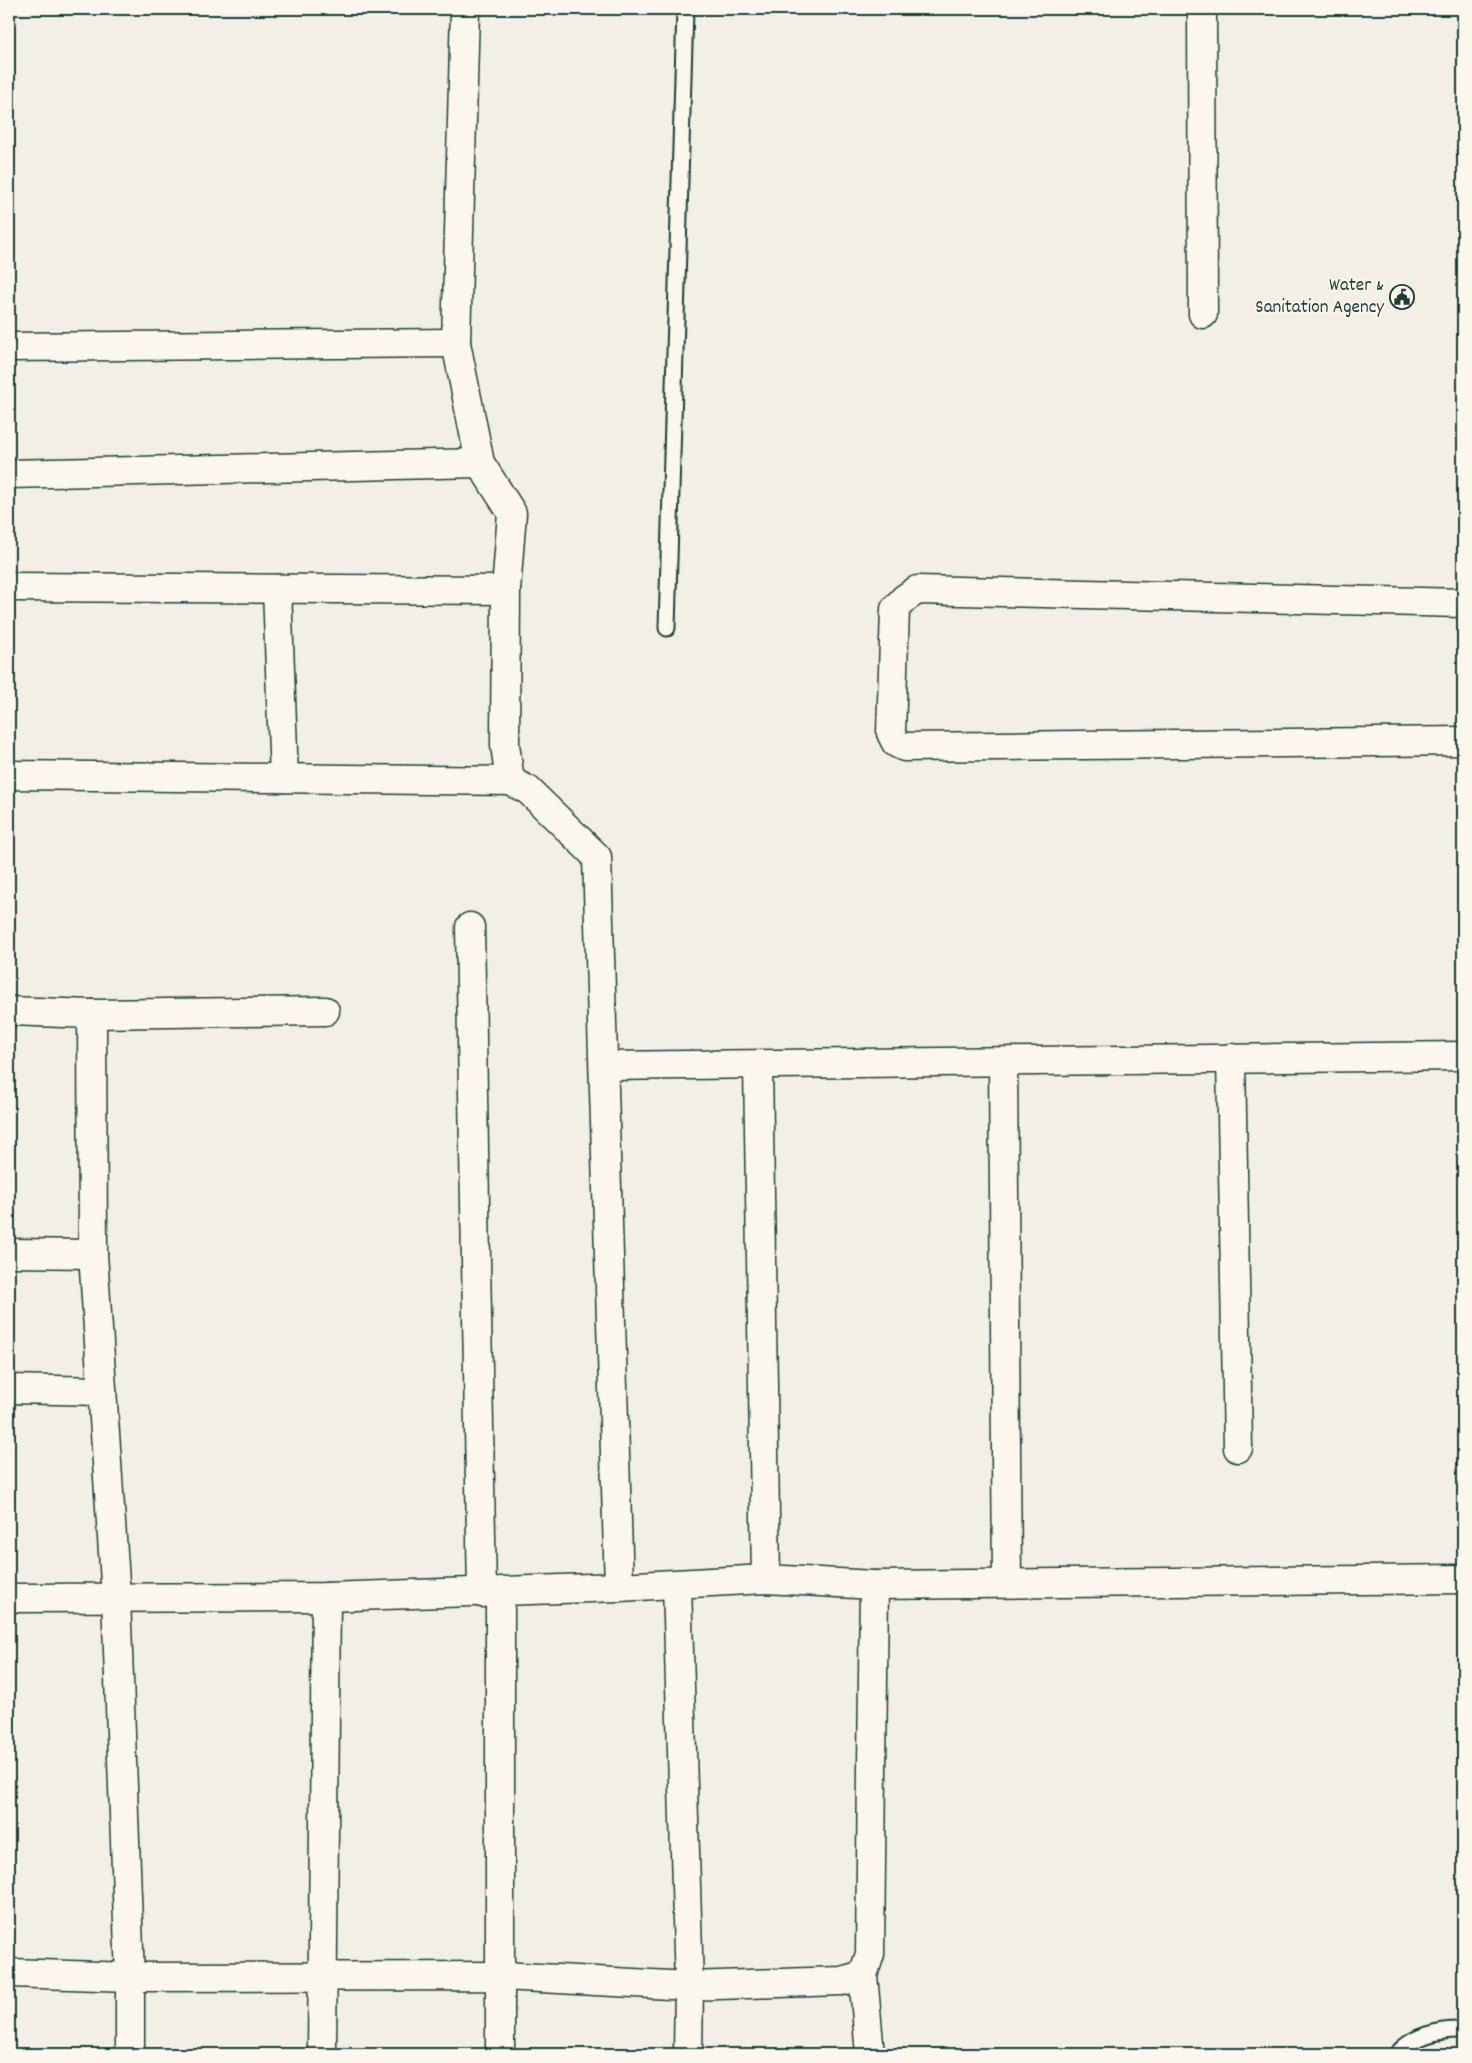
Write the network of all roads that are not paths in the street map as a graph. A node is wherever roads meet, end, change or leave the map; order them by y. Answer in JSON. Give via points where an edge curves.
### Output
{"nodes":[{"id":1,"x":465,"y":9,"type":"edge"},
{"id":2,"x":685,"y":9,"type":"edge"},
{"id":3,"x":1202,"y":9,"type":"edge"},
{"id":4,"x":1202,"y":314,"type":"dead end"},
{"id":5,"x":456,"y":343,"type":"junction"},
{"id":6,"x":9,"y":347,"type":"edge"},
{"id":7,"x":480,"y":463,"type":"junction"},
{"id":8,"x":9,"y":474,"type":"edge"},
{"id":9,"x":9,"y":587,"type":"edge"},
{"id":10,"x":277,"y":589,"type":"junction"},
{"id":11,"x":506,"y":590,"type":"junction"},
{"id":12,"x":1463,"y":603,"type":"edge"},
{"id":13,"x":667,"y":628,"type":"dead end"},
{"id":14,"x":1463,"y":741,"type":"edge"},
{"id":15,"x":9,"y":775,"type":"edge"},
{"id":16,"x":284,"y":778,"type":"junction"},
{"id":17,"x":510,"y":781,"type":"junction"},
{"id":18,"x":470,"y":927,"type":"dead end"},
{"id":19,"x":9,"y":1011,"type":"edge"},
{"id":20,"x":325,"y":1012,"type":"dead end"},
{"id":21,"x":92,"y":1014,"type":"junction"},
{"id":22,"x":1463,"y":1056,"type":"edge"},
{"id":23,"x":1231,"y":1058,"type":"junction"},
{"id":24,"x":1003,"y":1062,"type":"junction"},
{"id":25,"x":758,"y":1065,"type":"junction"},
{"id":26,"x":604,"y":1066,"type":"junction"},
{"id":27,"x":9,"y":1253,"type":"edge"},
{"id":28,"x":93,"y":1254,"type":"junction"},
{"id":29,"x":9,"y":1389,"type":"edge"},
{"id":30,"x":102,"y":1390,"type":"junction"},
{"id":31,"x":1238,"y":1448,"type":"dead end"},
{"id":32,"x":766,"y":1579,"type":"junction"},
{"id":33,"x":1463,"y":1579,"type":"edge"},
{"id":34,"x":1007,"y":1582,"type":"junction"},
{"id":35,"x":677,"y":1585,"type":"junction"},
{"id":36,"x":874,"y":1586,"type":"junction"},
{"id":37,"x":619,"y":1587,"type":"junction"},
{"id":38,"x":491,"y":1592,"type":"junction"},
{"id":39,"x":116,"y":1597,"type":"junction"},
{"id":40,"x":326,"y":1597,"type":"junction"},
{"id":41,"x":9,"y":1598,"type":"edge"},
{"id":42,"x":9,"y":1973,"type":"edge"},
{"id":43,"x":863,"y":1975,"type":"junction"},
{"id":44,"x":502,"y":1976,"type":"junction"},
{"id":45,"x":130,"y":1977,"type":"junction"},
{"id":46,"x":323,"y":1977,"type":"junction"},
{"id":47,"x":688,"y":1986,"type":"junction"},
{"id":48,"x":1463,"y":2030,"type":"edge"},
{"id":49,"x":130,"y":2054,"type":"edge"},
{"id":50,"x":322,"y":2054,"type":"edge"},
{"id":51,"x":500,"y":2054,"type":"edge"},
{"id":52,"x":688,"y":2054,"type":"edge"},
{"id":53,"x":870,"y":2054,"type":"edge"},
{"id":54,"x":1397,"y":2054,"type":"edge"}],
"edges":[{"from":1,"to":5,"type":"street"},
{"from":2,"to":13,"type":"lane"},
{"from":3,"to":4,"type":"street"},
{"from":5,"to":6,"type":"street"},
{"from":5,"to":7,"type":"street"},
{"from":7,"to":8,"type":"street"},
{"from":7,"to":11,"type":"street","via":[[512,513]]},
{"from":9,"to":10,"type":"street"},
{"from":10,"to":11,"type":"street"},
{"from":10,"to":16,"type":"street"},
{"from":11,"to":17,"type":"street","via":[[506,745]]},
{"from":12,"to":14,"type":"street","via":[[917,590],[894,609],[891,733],[896,743],[904,747]]},
{"from":15,"to":16,"type":"street"},
{"from":16,"to":17,"type":"street"},
{"from":17,"to":26,"type":"street","via":[[528,790],[598,857]]},
{"from":18,"to":38,"type":"street"},
{"from":19,"to":21,"type":"street"},
{"from":20,"to":21,"type":"street"},
{"from":21,"to":28,"type":"street"},
{"from":22,"to":23,"type":"street"},
{"from":23,"to":24,"type":"street"},
{"from":23,"to":31,"type":"street"},
{"from":24,"to":25,"type":"street"},
{"from":24,"to":34,"type":"street"},
{"from":25,"to":26,"type":"street"},
{"from":25,"to":32,"type":"street"},
{"from":26,"to":37,"type":"street"},
{"from":27,"to":28,"type":"street"},
{"from":28,"to":30,"type":"street"},
{"from":29,"to":30,"type":"street"},
{"from":30,"to":39,"type":"street"},
{"from":32,"to":35,"type":"street"},
{"from":32,"to":36,"type":"street"},
{"from":33,"to":34,"type":"street"},
{"from":34,"to":36,"type":"street"},
{"from":35,"to":37,"type":"street"},
{"from":35,"to":47,"type":"street"},
{"from":36,"to":43,"type":"street","via":[[870,1954]]},
{"from":37,"to":38,"type":"street"},
{"from":38,"to":40,"type":"street"},
{"from":38,"to":44,"type":"street"},
{"from":39,"to":40,"type":"street"},
{"from":39,"to":41,"type":"street"},
{"from":39,"to":45,"type":"street"},
{"from":40,"to":46,"type":"street"},
{"from":42,"to":45,"type":"street"},
{"from":43,"to":47,"type":"street","via":[[842,1981]]},
{"from":43,"to":53,"type":"street"},
{"from":44,"to":46,"type":"street"},
{"from":44,"to":47,"type":"street"},
{"from":44,"to":51,"type":"street"},
{"from":45,"to":46,"type":"street"},
{"from":45,"to":49,"type":"street"},
{"from":46,"to":50,"type":"street"},
{"from":47,"to":52,"type":"street"},
{"from":48,"to":54,"type":"lane","via":[[1445,2029],[1406,2044]]}]}
